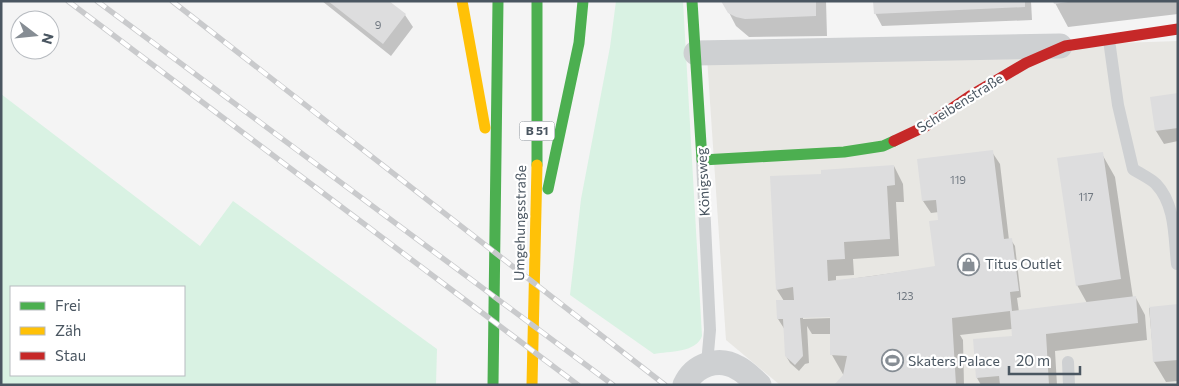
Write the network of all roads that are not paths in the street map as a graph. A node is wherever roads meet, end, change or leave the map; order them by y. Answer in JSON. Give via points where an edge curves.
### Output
{"nodes":[{"id":1,"x":462,"y":1,"type":"edge"},
{"id":2,"x":498,"y":1,"type":"edge"},
{"id":3,"x":537,"y":1,"type":"edge"},
{"id":4,"x":583,"y":1,"type":"edge"},
{"id":5,"x":692,"y":1,"type":"edge"},
{"id":6,"x":1178,"y":29,"type":"edge"},
{"id":7,"x":1109,"y":40,"type":"junction"},
{"id":8,"x":1065,"y":46,"type":"junction"},
{"id":9,"x":696,"y":53,"type":"junction"},
{"id":10,"x":702,"y":160,"type":"junction"},
{"id":11,"x":497,"y":190,"type":"junction"},
{"id":12,"x":534,"y":260,"type":"junction"},
{"id":13,"x":1176,"y":264,"type":"dead end"},
{"id":14,"x":1068,"y":362,"type":"dead end"},
{"id":15,"x":707,"y":364,"type":"junction"},
{"id":16,"x":493,"y":385,"type":"edge"},
{"id":17,"x":532,"y":385,"type":"edge"},
{"id":18,"x":686,"y":385,"type":"edge"},
{"id":19,"x":760,"y":385,"type":"edge"},
{"id":20,"x":1068,"y":385,"type":"edge"}],
"edges":[{"from":1,"to":11,"type":"main road"},
{"from":2,"to":11,"type":"main road","name":"Umgehungsstraße"},
{"from":3,"to":12,"type":"main road","name":"Umgehungsstraße","number":"B 51"},
{"from":4,"to":12,"type":"main road","via":[[579,43]]},
{"from":5,"to":9,"type":"main road","name":"Königsweg"},
{"from":6,"to":7,"type":"main road","name":"Scheibenstraße"},
{"from":7,"to":8,"type":"main road","name":"Scheibenstraße"},
{"from":7,"to":13,"type":"lane","via":[[1118,105],[1133,169],[1156,184],[1167,200],[1172,217]]},
{"from":8,"to":9,"type":"street","name":"Scheibenstraße"},
{"from":8,"to":10,"type":"main road","name":"Scheibenstraße","via":[[1026,63],[926,126],[883,146],[844,152]]},
{"from":9,"to":10,"type":"main road","name":"Königsweg"},
{"from":10,"to":15,"type":"lane","name":"Königsweg","via":[[710,330]]},
{"from":11,"to":16,"type":"main road","name":"Umgehungsstraße"},
{"from":12,"to":17,"type":"main road","name":"Umgehungsstraße","number":"B 51"},
{"from":14,"to":20,"type":"lane"},
{"from":15,"to":18,"type":"street","via":[[694,371]]},
{"from":15,"to":19,"type":"street","via":[[725,363],[737,367]]}]}
